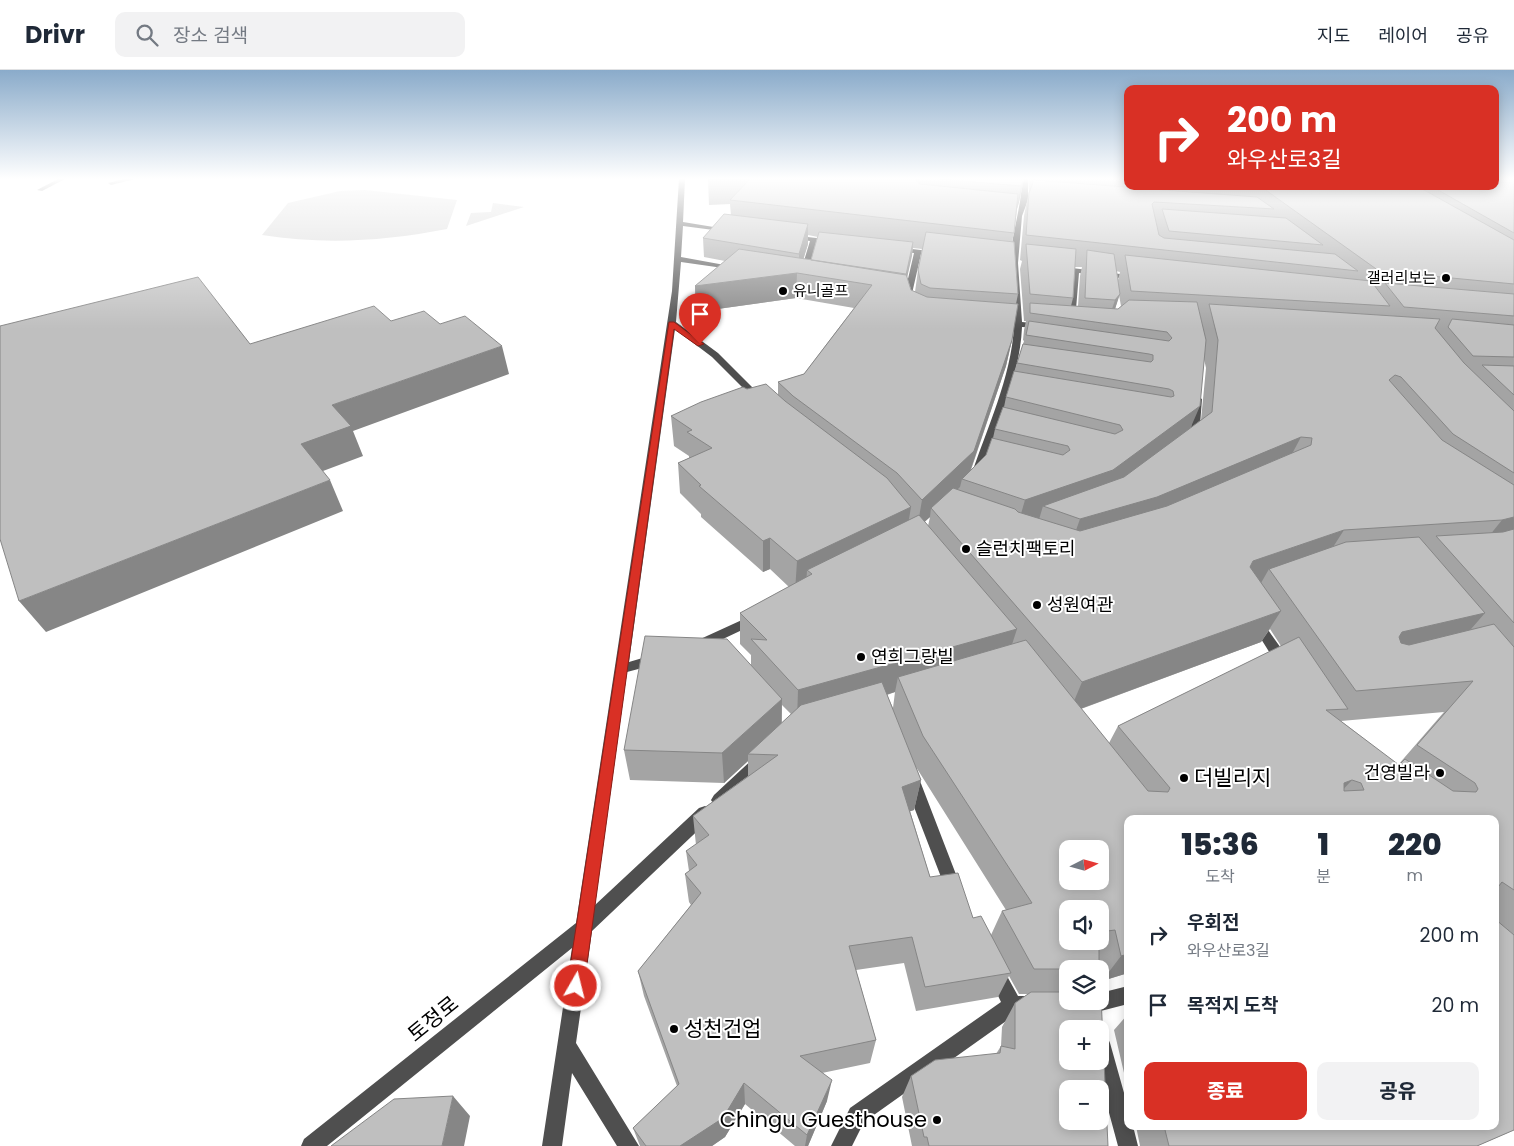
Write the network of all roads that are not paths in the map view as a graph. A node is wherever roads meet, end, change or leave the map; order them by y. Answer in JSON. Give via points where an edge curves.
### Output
{"nodes":[{"id":1,"x":680,"y":229,"type":"edge"},
{"id":2,"x":728,"y":229,"type":"edge"},
{"id":3,"x":1018,"y":229,"type":"edge"},
{"id":4,"x":735,"y":230,"type":"edge"},
{"id":5,"x":784,"y":236,"type":"edge"},
{"id":6,"x":814,"y":240,"type":"junction"},
{"id":7,"x":842,"y":243,"type":"edge"},
{"id":8,"x":890,"y":248,"type":"edge"},
{"id":9,"x":918,"y":252,"type":"junction"},
{"id":10,"x":947,"y":255,"type":"edge"},
{"id":11,"x":678,"y":259,"type":"junction"},
{"id":12,"x":1049,"y":267,"type":"edge"},
{"id":13,"x":750,"y":270,"type":"edge"},
{"id":14,"x":1075,"y":270,"type":"junction"},
{"id":15,"x":1111,"y":274,"type":"junction"},
{"id":16,"x":1148,"y":279,"type":"edge"},
{"id":17,"x":812,"y":280,"type":"edge"},
{"id":18,"x":1113,"y":288,"type":"edge"},
{"id":19,"x":899,"y":294,"type":"edge"},
{"id":20,"x":990,"y":322,"type":"edge"},
{"id":21,"x":672,"y":323,"type":"junction"},
{"id":22,"x":1018,"y":324,"type":"junction"},
{"id":23,"x":1062,"y":328,"type":"junction"},
{"id":24,"x":1080,"y":330,"type":"edge"},
{"id":25,"x":1199,"y":386,"type":"edge"},
{"id":26,"x":768,"y":407,"type":"edge"},
{"id":27,"x":1186,"y":444,"type":"edge"},
{"id":28,"x":968,"y":488,"type":"edge"},
{"id":29,"x":1250,"y":612,"type":"edge"},
{"id":30,"x":766,"y":614,"type":"edge"},
{"id":31,"x":686,"y":649,"type":"edge"},
{"id":32,"x":668,"y":655,"type":"edge"},
{"id":33,"x":622,"y":670,"type":"junction"},
{"id":34,"x":1291,"y":674,"type":"edge"},
{"id":35,"x":771,"y":751,"type":"edge"},
{"id":36,"x":907,"y":769,"type":"edge"},
{"id":37,"x":963,"y":908,"type":"edge"},
{"id":38,"x":584,"y":927,"type":"junction"},
{"id":39,"x":990,"y":961,"type":"edge"},
{"id":40,"x":1124,"y":997,"type":"edge"},
{"id":41,"x":1109,"y":1004,"type":"edge"},
{"id":42,"x":1013,"y":1005,"type":"junction"},
{"id":43,"x":1051,"y":1005,"type":"edge"},
{"id":44,"x":1084,"y":1010,"type":"edge"},
{"id":45,"x":1098,"y":1010,"type":"edge"},
{"id":46,"x":567,"y":1046,"type":"junction"},
{"id":47,"x":1107,"y":1070,"type":"edge"},
{"id":48,"x":311,"y":1146,"type":"edge"},
{"id":49,"x":552,"y":1146,"type":"edge"},
{"id":50,"x":629,"y":1146,"type":"edge"},
{"id":51,"x":842,"y":1146,"type":"edge"},
{"id":52,"x":1128,"y":1146,"type":"edge"}],
"edges":[{"from":1,"to":11,"type":"street"},
{"from":2,"to":4,"type":"street"},
{"from":3,"to":22,"type":"street","via":[[1014,263]]},
{"from":5,"to":6,"type":"street"},
{"from":6,"to":7,"type":"street"},
{"from":6,"to":17,"type":"street","via":[[798,278]]},
{"from":8,"to":9,"type":"street"},
{"from":9,"to":10,"type":"street"},
{"from":9,"to":19,"type":"street","via":[[909,300]]},
{"from":11,"to":13,"type":"street"},
{"from":11,"to":21,"type":"street"},
{"from":12,"to":14,"type":"street"},
{"from":14,"to":15,"type":"street"},
{"from":14,"to":23,"type":"street"},
{"from":15,"to":16,"type":"street"},
{"from":15,"to":18,"type":"street"},
{"from":20,"to":22,"type":"street"},
{"from":21,"to":26,"type":"street","via":[[715,355]]},
{"from":21,"to":33,"type":"street"},
{"from":22,"to":23,"type":"street"},
{"from":22,"to":28,"type":"street","via":[[1022,344],[1017,368],[985,463]]},
{"from":23,"to":24,"type":"street"},
{"from":25,"to":27,"type":"street","via":[[1194,438]]},
{"from":29,"to":34,"type":"street"},
{"from":30,"to":31,"type":"street","via":[[716,644]]},
{"from":32,"to":33,"type":"street"},
{"from":33,"to":38,"type":"street"},
{"from":35,"to":38,"type":"street","name":"토정로"},
{"from":36,"to":37,"type":"street"},
{"from":38,"to":46,"type":"street"},
{"from":38,"to":48,"type":"street","name":"토정로"},
{"from":39,"to":42,"type":"street"},
{"from":40,"to":41,"type":"street"},
{"from":42,"to":43,"type":"street"},
{"from":42,"to":51,"type":"street","via":[[857,1115]]},
{"from":44,"to":45,"type":"street","via":[[1092,1013]]},
{"from":46,"to":49,"type":"street"},
{"from":46,"to":50,"type":"street"},
{"from":47,"to":52,"type":"street"}]}
